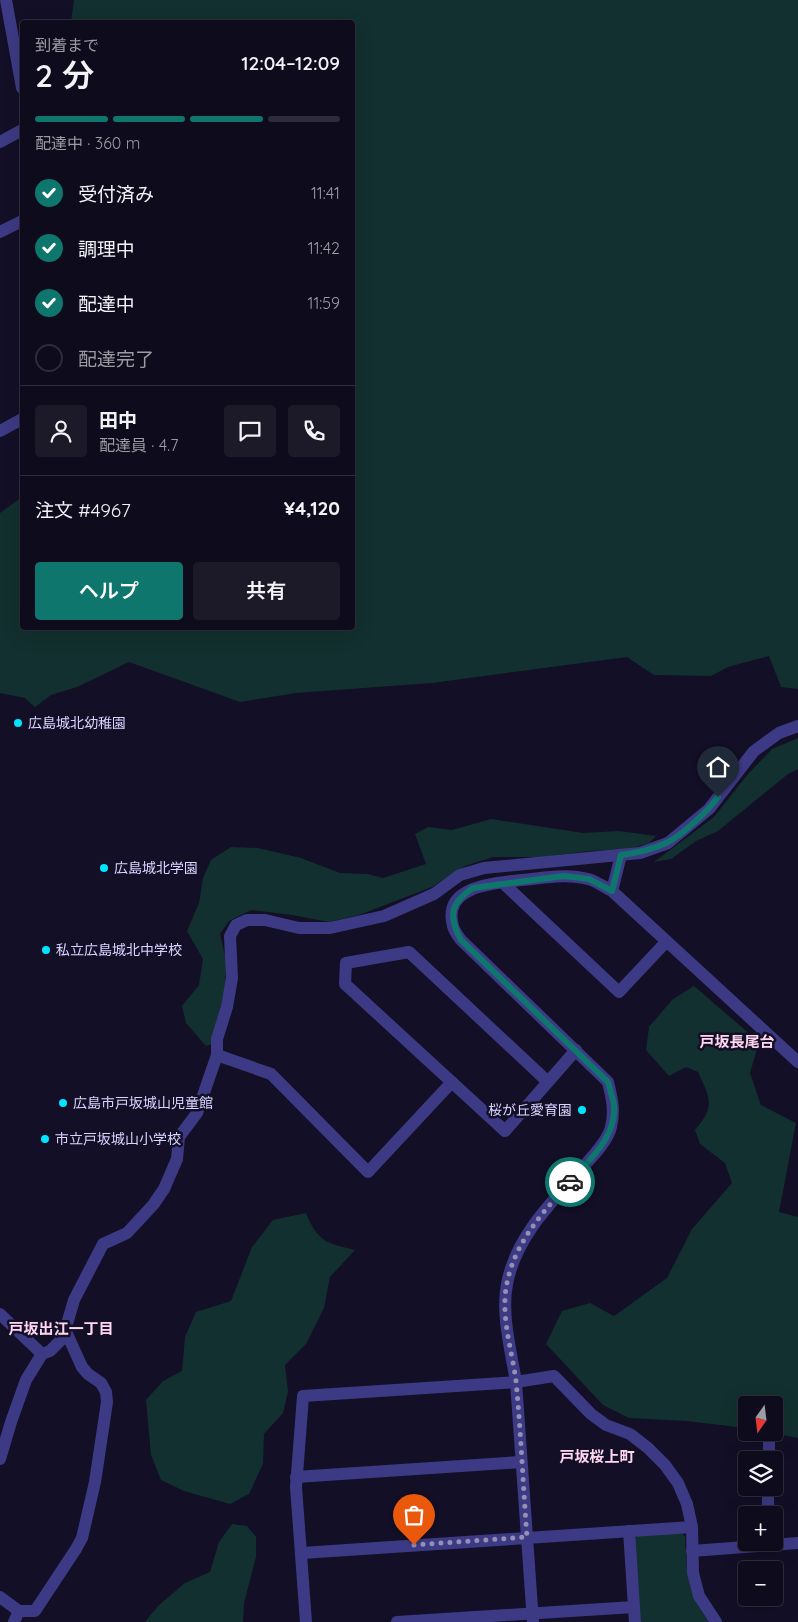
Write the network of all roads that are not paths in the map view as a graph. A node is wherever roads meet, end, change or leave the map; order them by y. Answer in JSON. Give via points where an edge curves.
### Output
{"nodes":[{"id":1,"x":6,"y":0,"type":"edge"},
{"id":2,"x":20,"y":77,"type":"edge"},
{"id":3,"x":20,"y":131,"type":"edge"},
{"id":4,"x":0,"y":142,"type":"edge"},
{"id":5,"x":20,"y":222,"type":"edge"},
{"id":6,"x":0,"y":232,"type":"edge"},
{"id":7,"x":20,"y":420,"type":"edge"},
{"id":8,"x":0,"y":431,"type":"edge"},
{"id":9,"x":798,"y":726,"type":"edge"},
{"id":10,"x":621,"y":855,"type":"junction"},
{"id":11,"x":503,"y":883,"type":"junction"},
{"id":12,"x":612,"y":891,"type":"junction"},
{"id":13,"x":666,"y":942,"type":"junction"},
{"id":14,"x":576,"y":1050,"type":"junction"},
{"id":15,"x":217,"y":1055,"type":"junction"},
{"id":16,"x":798,"y":1062,"type":"edge"},
{"id":17,"x":452,"y":1082,"type":"junction"},
{"id":18,"x":548,"y":1082,"type":"junction"},
{"id":19,"x":0,"y":1314,"type":"edge"},
{"id":20,"x":67,"y":1334,"type":"junction"},
{"id":21,"x":42,"y":1354,"type":"junction"},
{"id":22,"x":516,"y":1382,"type":"junction"},
{"id":23,"x":1,"y":1454,"type":"edge"},
{"id":24,"x":521,"y":1462,"type":"junction"},
{"id":25,"x":296,"y":1477,"type":"junction"},
{"id":26,"x":692,"y":1527,"type":"junction"},
{"id":27,"x":630,"y":1531,"type":"junction"},
{"id":28,"x":527,"y":1537,"type":"junction"},
{"id":29,"x":783,"y":1544,"type":"edge"},
{"id":30,"x":798,"y":1544,"type":"edge"},
{"id":31,"x":738,"y":1547,"type":"edge"},
{"id":32,"x":692,"y":1551,"type":"junction"},
{"id":33,"x":302,"y":1553,"type":"junction"},
{"id":34,"x":0,"y":1597,"type":"edge"},
{"id":35,"x":634,"y":1607,"type":"junction"},
{"id":36,"x":17,"y":1616,"type":"edge"},
{"id":37,"x":533,"y":1618,"type":"edge"},
{"id":38,"x":306,"y":1622,"type":"edge"},
{"id":39,"x":397,"y":1622,"type":"edge"},
{"id":40,"x":635,"y":1622,"type":"edge"},
{"id":41,"x":716,"y":1622,"type":"edge"}],
"edges":[{"from":1,"to":2,"type":"street"},
{"from":3,"to":4,"type":"street"},
{"from":5,"to":6,"type":"street"},
{"from":7,"to":8,"type":"street"},
{"from":9,"to":10,"type":"street","via":[[754,751],[709,809],[668,843],[640,853]]},
{"from":10,"to":12,"type":"street"},
{"from":10,"to":15,"type":"street","via":[[484,868],[460,875],[434,894],[384,916],[330,928],[299,928],[265,920],[247,920],[236,925],[230,936],[232,978],[217,1038]]},
{"from":11,"to":12,"type":"street","via":[[564,876],[589,879]]},
{"from":11,"to":13,"type":"street","via":[[619,992]]},
{"from":11,"to":14,"type":"street","via":[[473,888],[461,895],[453,908],[453,926],[461,940]]},
{"from":12,"to":13,"type":"street"},
{"from":13,"to":16,"type":"street"},
{"from":14,"to":18,"type":"street"},
{"from":14,"to":22,"type":"street","via":[[608,1082],[614,1107],[611,1129],[599,1149],[524,1238],[514,1261],[507,1284],[505,1309]]},
{"from":15,"to":17,"type":"street","via":[[271,1074],[368,1172]]},
{"from":15,"to":20,"type":"street","via":[[197,1113],[179,1137],[177,1159],[164,1189],[127,1233],[103,1244],[74,1300]]},
{"from":17,"to":18,"type":"street","via":[[505,1131]]},
{"from":17,"to":18,"type":"street","via":[[345,984],[346,963],[408,952]]},
{"from":19,"to":21,"type":"street"},
{"from":20,"to":21,"type":"street","via":[[50,1352]]},
{"from":20,"to":36,"type":"street","via":[[82,1367],[101,1383],[106,1392],[96,1482],[82,1538],[35,1610]]},
{"from":21,"to":23,"type":"street","via":[[26,1380]]},
{"from":22,"to":24,"type":"street"},
{"from":22,"to":25,"type":"street","via":[[303,1396]]},
{"from":22,"to":26,"type":"street","via":[[554,1376],[591,1414],[606,1425],[630,1434],[648,1448],[678,1483]]},
{"from":24,"to":25,"type":"street"},
{"from":24,"to":28,"type":"street"},
{"from":25,"to":33,"type":"street"},
{"from":26,"to":27,"type":"street"},
{"from":26,"to":32,"type":"street"},
{"from":27,"to":28,"type":"street"},
{"from":27,"to":35,"type":"street"},
{"from":28,"to":33,"type":"street"},
{"from":28,"to":37,"type":"street"},
{"from":29,"to":30,"type":"street"},
{"from":31,"to":32,"type":"street"},
{"from":32,"to":41,"type":"street","via":[[699,1596]]},
{"from":33,"to":38,"type":"street"},
{"from":34,"to":36,"type":"street"},
{"from":35,"to":37,"type":"street"},
{"from":35,"to":40,"type":"street"},
{"from":37,"to":39,"type":"street"}]}
